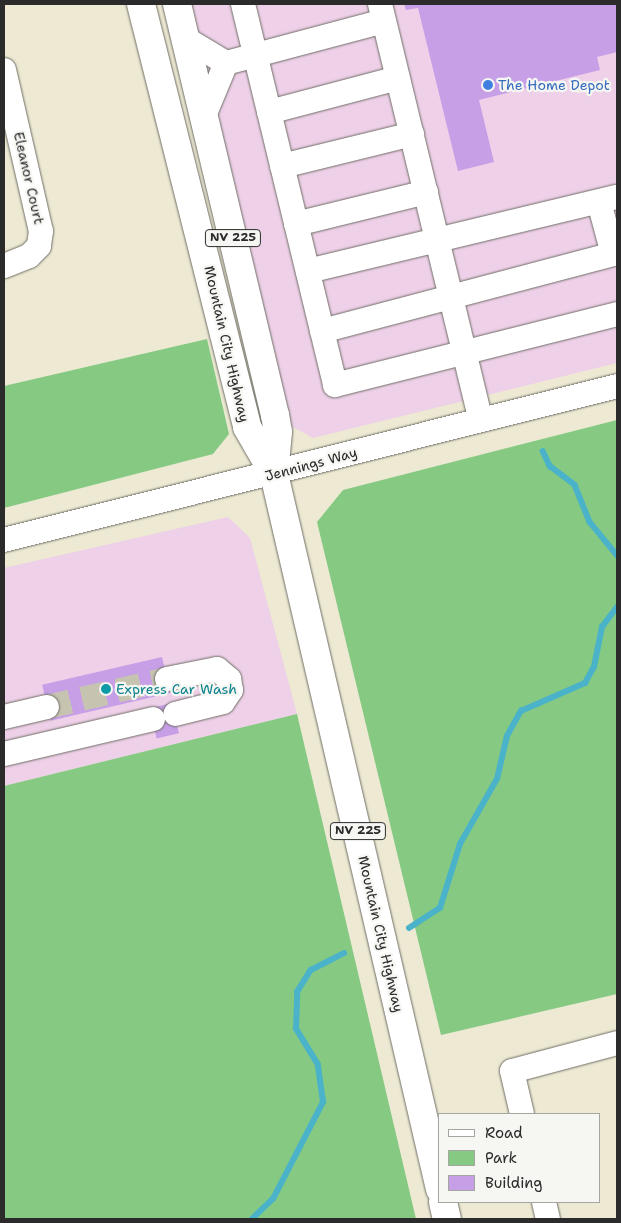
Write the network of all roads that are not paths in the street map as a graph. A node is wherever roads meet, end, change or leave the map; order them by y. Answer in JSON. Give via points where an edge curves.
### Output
{"nodes":[{"id":1,"x":141,"y":4,"type":"edge"},
{"id":2,"x":177,"y":4,"type":"edge"},
{"id":3,"x":243,"y":4,"type":"edge"},
{"id":4,"x":382,"y":12,"type":"edge"},
{"id":5,"x":186,"y":39,"type":"junction"},
{"id":6,"x":255,"y":55,"type":"junction"},
{"id":7,"x":226,"y":63,"type":"junction"},
{"id":8,"x":4,"y":70,"type":"edge"},
{"id":9,"x":398,"y":78,"type":"junction"},
{"id":10,"x":269,"y":112,"type":"junction"},
{"id":11,"x":204,"y":116,"type":"junction"},
{"id":12,"x":412,"y":134,"type":"junction"},
{"id":13,"x":282,"y":166,"type":"junction"},
{"id":14,"x":426,"y":192,"type":"junction"},
{"id":15,"x":608,"y":200,"type":"edge"},
{"id":16,"x":296,"y":224,"type":"junction"},
{"id":17,"x":438,"y":240,"type":"junction"},
{"id":18,"x":4,"y":266,"type":"edge"},
{"id":19,"x":308,"y":271,"type":"junction"},
{"id":20,"x":451,"y":294,"type":"junction"},
{"id":21,"x":617,"y":314,"type":"edge"},
{"id":22,"x":322,"y":331,"type":"junction"},
{"id":23,"x":464,"y":351,"type":"junction"},
{"id":24,"x":617,"y":386,"type":"edge"},
{"id":25,"x":481,"y":420,"type":"junction"},
{"id":26,"x":274,"y":474,"type":"junction"},
{"id":27,"x":4,"y":540,"type":"edge"},
{"id":28,"x":167,"y":679,"type":"tunnel mouth"},
{"id":29,"x":47,"y":707,"type":"tunnel mouth"},
{"id":30,"x":4,"y":716,"type":"edge"},
{"id":31,"x":4,"y":754,"type":"edge"},
{"id":32,"x":617,"y":1043,"type":"edge"},
{"id":33,"x":522,"y":1113,"type":"edge"},
{"id":34,"x":438,"y":1180,"type":"edge"},
{"id":35,"x":443,"y":1203,"type":"edge"},
{"id":36,"x":544,"y":1203,"type":"edge"},
{"id":37,"x":447,"y":1219,"type":"edge"},
{"id":38,"x":548,"y":1219,"type":"edge"}],
"edges":[{"from":1,"to":26,"type":"main road","name":"Mountain City Highway","number":"NV 225","via":[[247,428]]},
{"from":2,"to":5,"type":"main road","name":"Mountain City Highway","number":"NV 225"},
{"from":3,"to":6,"type":"street"},
{"from":4,"to":6,"type":"street"},
{"from":4,"to":9,"type":"street"},
{"from":5,"to":7,"type":"street"},
{"from":5,"to":11,"type":"main road","name":"Mountain City Highway","number":"NV 225"},
{"from":6,"to":7,"type":"street"},
{"from":6,"to":10,"type":"street"},
{"from":7,"to":11,"type":"street"},
{"from":8,"to":18,"type":"street","name":"Eleanor Court","via":[[41,231],[39,246],[29,256]]},
{"from":9,"to":10,"type":"street"},
{"from":9,"to":12,"type":"street"},
{"from":10,"to":13,"type":"street"},
{"from":11,"to":26,"type":"main road","name":"Mountain City Highway","number":"NV 225","via":[[275,415],[278,432]]},
{"from":12,"to":13,"type":"street"},
{"from":12,"to":14,"type":"street"},
{"from":13,"to":16,"type":"street"},
{"from":14,"to":16,"type":"street"},
{"from":14,"to":17,"type":"street"},
{"from":15,"to":17,"type":"street"},
{"from":15,"to":20,"type":"street","via":[[613,254]]},
{"from":16,"to":19,"type":"street"},
{"from":17,"to":19,"type":"street"},
{"from":17,"to":20,"type":"street"},
{"from":19,"to":22,"type":"street"},
{"from":20,"to":22,"type":"street"},
{"from":20,"to":23,"type":"street"},
{"from":21,"to":23,"type":"street"},
{"from":22,"to":23,"type":"street","via":[[336,385]]},
{"from":23,"to":25,"type":"street"},
{"from":24,"to":25,"type":"street","name":"Jennings Way"},
{"from":25,"to":26,"type":"street","name":"Jennings Way"},
{"from":26,"to":27,"type":"street","name":"Jennings Way"},
{"from":26,"to":34,"type":"main road","name":"Mountain City Highway","number":"NV 225"},
{"from":28,"to":31,"type":"street","via":[[217,669],[226,674],[230,685],[223,702]]},
{"from":29,"to":30,"type":"street"},
{"from":32,"to":33,"type":"street","via":[[512,1071]]},
{"from":35,"to":37,"type":"main road"},
{"from":36,"to":38,"type":"street"}]}
